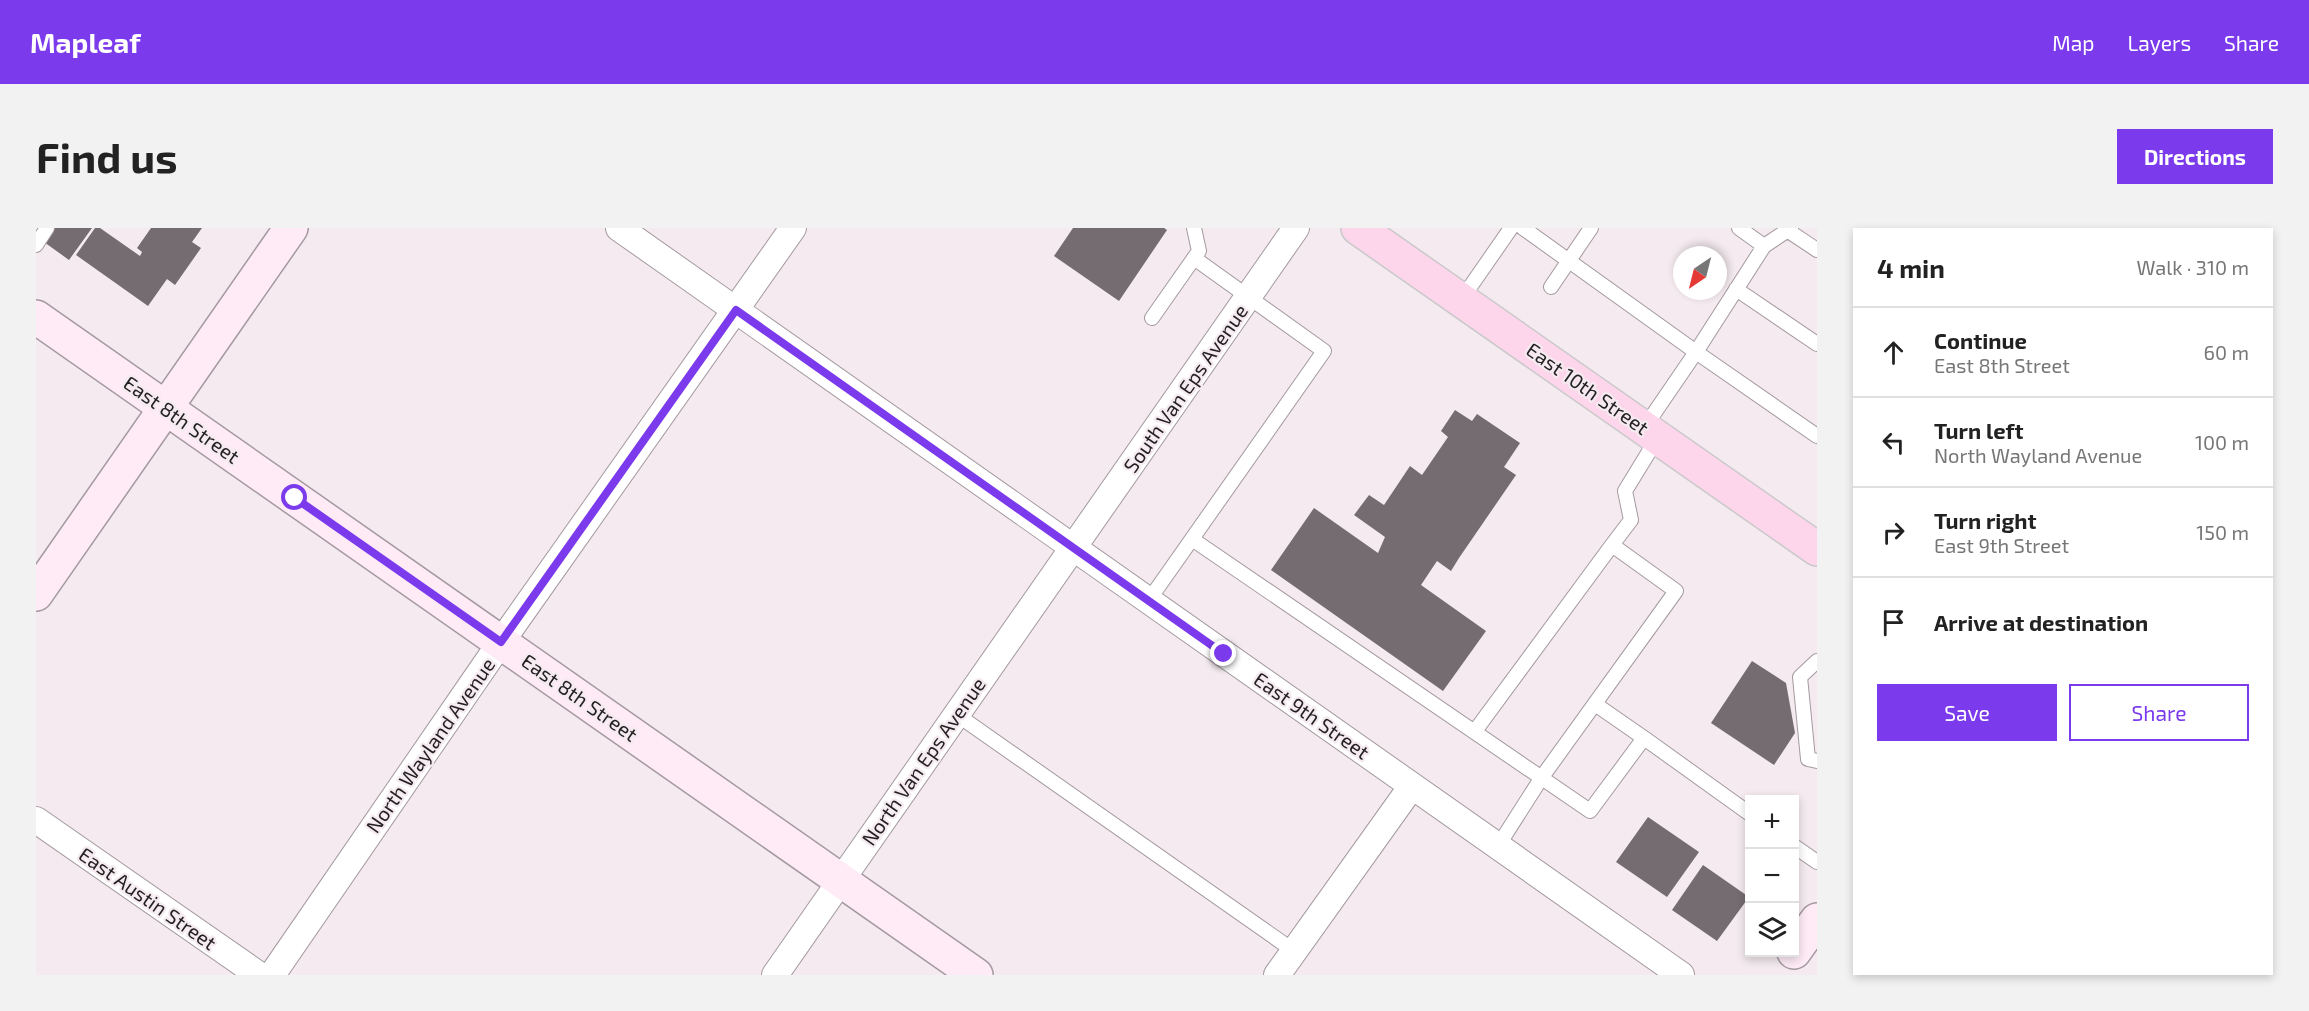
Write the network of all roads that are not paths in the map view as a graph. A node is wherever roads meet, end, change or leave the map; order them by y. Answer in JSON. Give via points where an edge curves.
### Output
{"nodes":[{"id":1,"x":47,"y":228,"type":"edge"},
{"id":2,"x":291,"y":228,"type":"edge"},
{"id":3,"x":619,"y":228,"type":"edge"},
{"id":4,"x":793,"y":228,"type":"edge"},
{"id":5,"x":1194,"y":228,"type":"edge"},
{"id":6,"x":1296,"y":228,"type":"edge"},
{"id":7,"x":1358,"y":228,"type":"edge"},
{"id":8,"x":1511,"y":228,"type":"edge"},
{"id":9,"x":1523,"y":228,"type":"edge"},
{"id":10,"x":1591,"y":228,"type":"edge"},
{"id":11,"x":1739,"y":228,"type":"edge"},
{"id":12,"x":1789,"y":229,"type":"edge"},
{"id":13,"x":36,"y":245,"type":"edge"},
{"id":14,"x":1764,"y":246,"type":"junction"},
{"id":15,"x":1817,"y":250,"type":"edge"},
{"id":16,"x":1194,"y":258,"type":"junction"},
{"id":17,"x":1569,"y":261,"type":"junction"},
{"id":18,"x":1551,"y":287,"type":"dead end"},
{"id":19,"x":1736,"y":289,"type":"junction"},
{"id":20,"x":1248,"y":296,"type":"junction"},
{"id":21,"x":1461,"y":300,"type":"junction"},
{"id":22,"x":736,"y":310,"type":"junction"},
{"id":23,"x":36,"y":317,"type":"edge"},
{"id":24,"x":1152,"y":318,"type":"dead end"},
{"id":25,"x":1817,"y":344,"type":"edge"},
{"id":26,"x":1696,"y":352,"type":"junction"},
{"id":27,"x":165,"y":407,"type":"junction"},
{"id":28,"x":1651,"y":433,"type":"junction"},
{"id":29,"x":1817,"y":435,"type":"edge"},
{"id":30,"x":1192,"y":539,"type":"junction"},
{"id":31,"x":1612,"y":545,"type":"junction"},
{"id":32,"x":1073,"y":547,"type":"junction"},
{"id":33,"x":1817,"y":549,"type":"edge"},
{"id":34,"x":36,"y":594,"type":"edge"},
{"id":35,"x":1149,"y":600,"type":"junction"},
{"id":36,"x":501,"y":642,"type":"junction"},
{"id":37,"x":1817,"y":661,"type":"edge"},
{"id":38,"x":1595,"y":704,"type":"junction"},
{"id":39,"x":956,"y":714,"type":"junction"},
{"id":40,"x":1475,"y":731,"type":"junction"},
{"id":41,"x":1644,"y":738,"type":"junction"},
{"id":42,"x":1817,"y":761,"type":"edge"},
{"id":43,"x":1542,"y":777,"type":"junction"},
{"id":44,"x":1412,"y":786,"type":"junction"},
{"id":45,"x":1745,"y":811,"type":"edge"},
{"id":46,"x":36,"y":820,"type":"edge"},
{"id":47,"x":1498,"y":846,"type":"junction"},
{"id":48,"x":1798,"y":849,"type":"edge"},
{"id":49,"x":1817,"y":862,"type":"edge"},
{"id":50,"x":840,"y":880,"type":"junction"},
{"id":51,"x":1817,"y":920,"type":"edge"},
{"id":52,"x":1799,"y":945,"type":"edge"},
{"id":53,"x":1294,"y":951,"type":"junction"},
{"id":54,"x":1791,"y":957,"type":"edge"},
{"id":55,"x":259,"y":975,"type":"edge"},
{"id":56,"x":272,"y":975,"type":"edge"},
{"id":57,"x":775,"y":975,"type":"edge"},
{"id":58,"x":976,"y":975,"type":"edge"},
{"id":59,"x":1277,"y":975,"type":"edge"},
{"id":60,"x":1681,"y":975,"type":"edge"},
{"id":61,"x":1778,"y":975,"type":"edge"}],
"edges":[{"from":1,"to":13,"type":"lane"},
{"from":2,"to":27,"type":"street"},
{"from":3,"to":22,"type":"street","name":"East 9th Street"},
{"from":4,"to":22,"type":"street","name":"North Wayland Avenue"},
{"from":5,"to":16,"type":"lane","via":[[1199,251]]},
{"from":6,"to":20,"type":"street","name":"South Van Eps Avenue"},
{"from":7,"to":21,"type":"main road","name":"East 10th Street"},
{"from":8,"to":21,"type":"lane"},
{"from":9,"to":17,"type":"lane"},
{"from":10,"to":17,"type":"lane"},
{"from":11,"to":14,"type":"lane"},
{"from":12,"to":14,"type":"lane"},
{"from":12,"to":15,"type":"lane"},
{"from":14,"to":19,"type":"lane"},
{"from":16,"to":20,"type":"lane"},
{"from":16,"to":24,"type":"lane"},
{"from":17,"to":18,"type":"lane"},
{"from":17,"to":26,"type":"lane"},
{"from":19,"to":25,"type":"lane"},
{"from":19,"to":26,"type":"lane"},
{"from":20,"to":30,"type":"lane","via":[[1324,351]]},
{"from":20,"to":32,"type":"street","name":"South Van Eps Avenue"},
{"from":21,"to":28,"type":"main road","name":"East 10th Street"},
{"from":22,"to":32,"type":"street","name":"East 9th Street"},
{"from":22,"to":36,"type":"street","name":"North Wayland Avenue"},
{"from":23,"to":27,"type":"street","name":"East 8th Street"},
{"from":26,"to":28,"type":"lane"},
{"from":26,"to":29,"type":"lane"},
{"from":27,"to":34,"type":"street"},
{"from":27,"to":36,"type":"street","name":"East 8th Street"},
{"from":28,"to":31,"type":"lane","via":[[1625,491],[1631,520]]},
{"from":28,"to":33,"type":"main road","name":"East 10th Street"},
{"from":30,"to":35,"type":"lane"},
{"from":30,"to":40,"type":"lane"},
{"from":31,"to":38,"type":"lane","via":[[1676,591]]},
{"from":31,"to":40,"type":"lane"},
{"from":32,"to":35,"type":"street","name":"East 9th Street"},
{"from":32,"to":39,"type":"street","name":"North Van Eps Avenue"},
{"from":35,"to":44,"type":"street","name":"East 9th Street"},
{"from":36,"to":50,"type":"street","name":"East 8th Street"},
{"from":36,"to":56,"type":"street","name":"North Wayland Avenue"},
{"from":37,"to":42,"type":"lane","via":[[1800,676],[1808,759]]},
{"from":38,"to":41,"type":"lane"},
{"from":38,"to":43,"type":"lane"},
{"from":39,"to":50,"type":"street","name":"North Van Eps Avenue"},
{"from":39,"to":53,"type":"lane"},
{"from":40,"to":43,"type":"lane"},
{"from":41,"to":43,"type":"lane","via":[[1590,811]]},
{"from":41,"to":45,"type":"lane"},
{"from":43,"to":47,"type":"lane"},
{"from":44,"to":47,"type":"street","name":"East 9th Street"},
{"from":44,"to":53,"type":"street"},
{"from":46,"to":55,"type":"street","name":"East Austin Street"},
{"from":47,"to":60,"type":"street","name":"East 9th Street"},
{"from":48,"to":49,"type":"lane"},
{"from":50,"to":57,"type":"street","name":"North Van Eps Avenue"},
{"from":50,"to":58,"type":"street","name":"East 8th Street"},
{"from":51,"to":52,"type":"street"},
{"from":53,"to":59,"type":"street"},
{"from":54,"to":61,"type":"street"}]}
